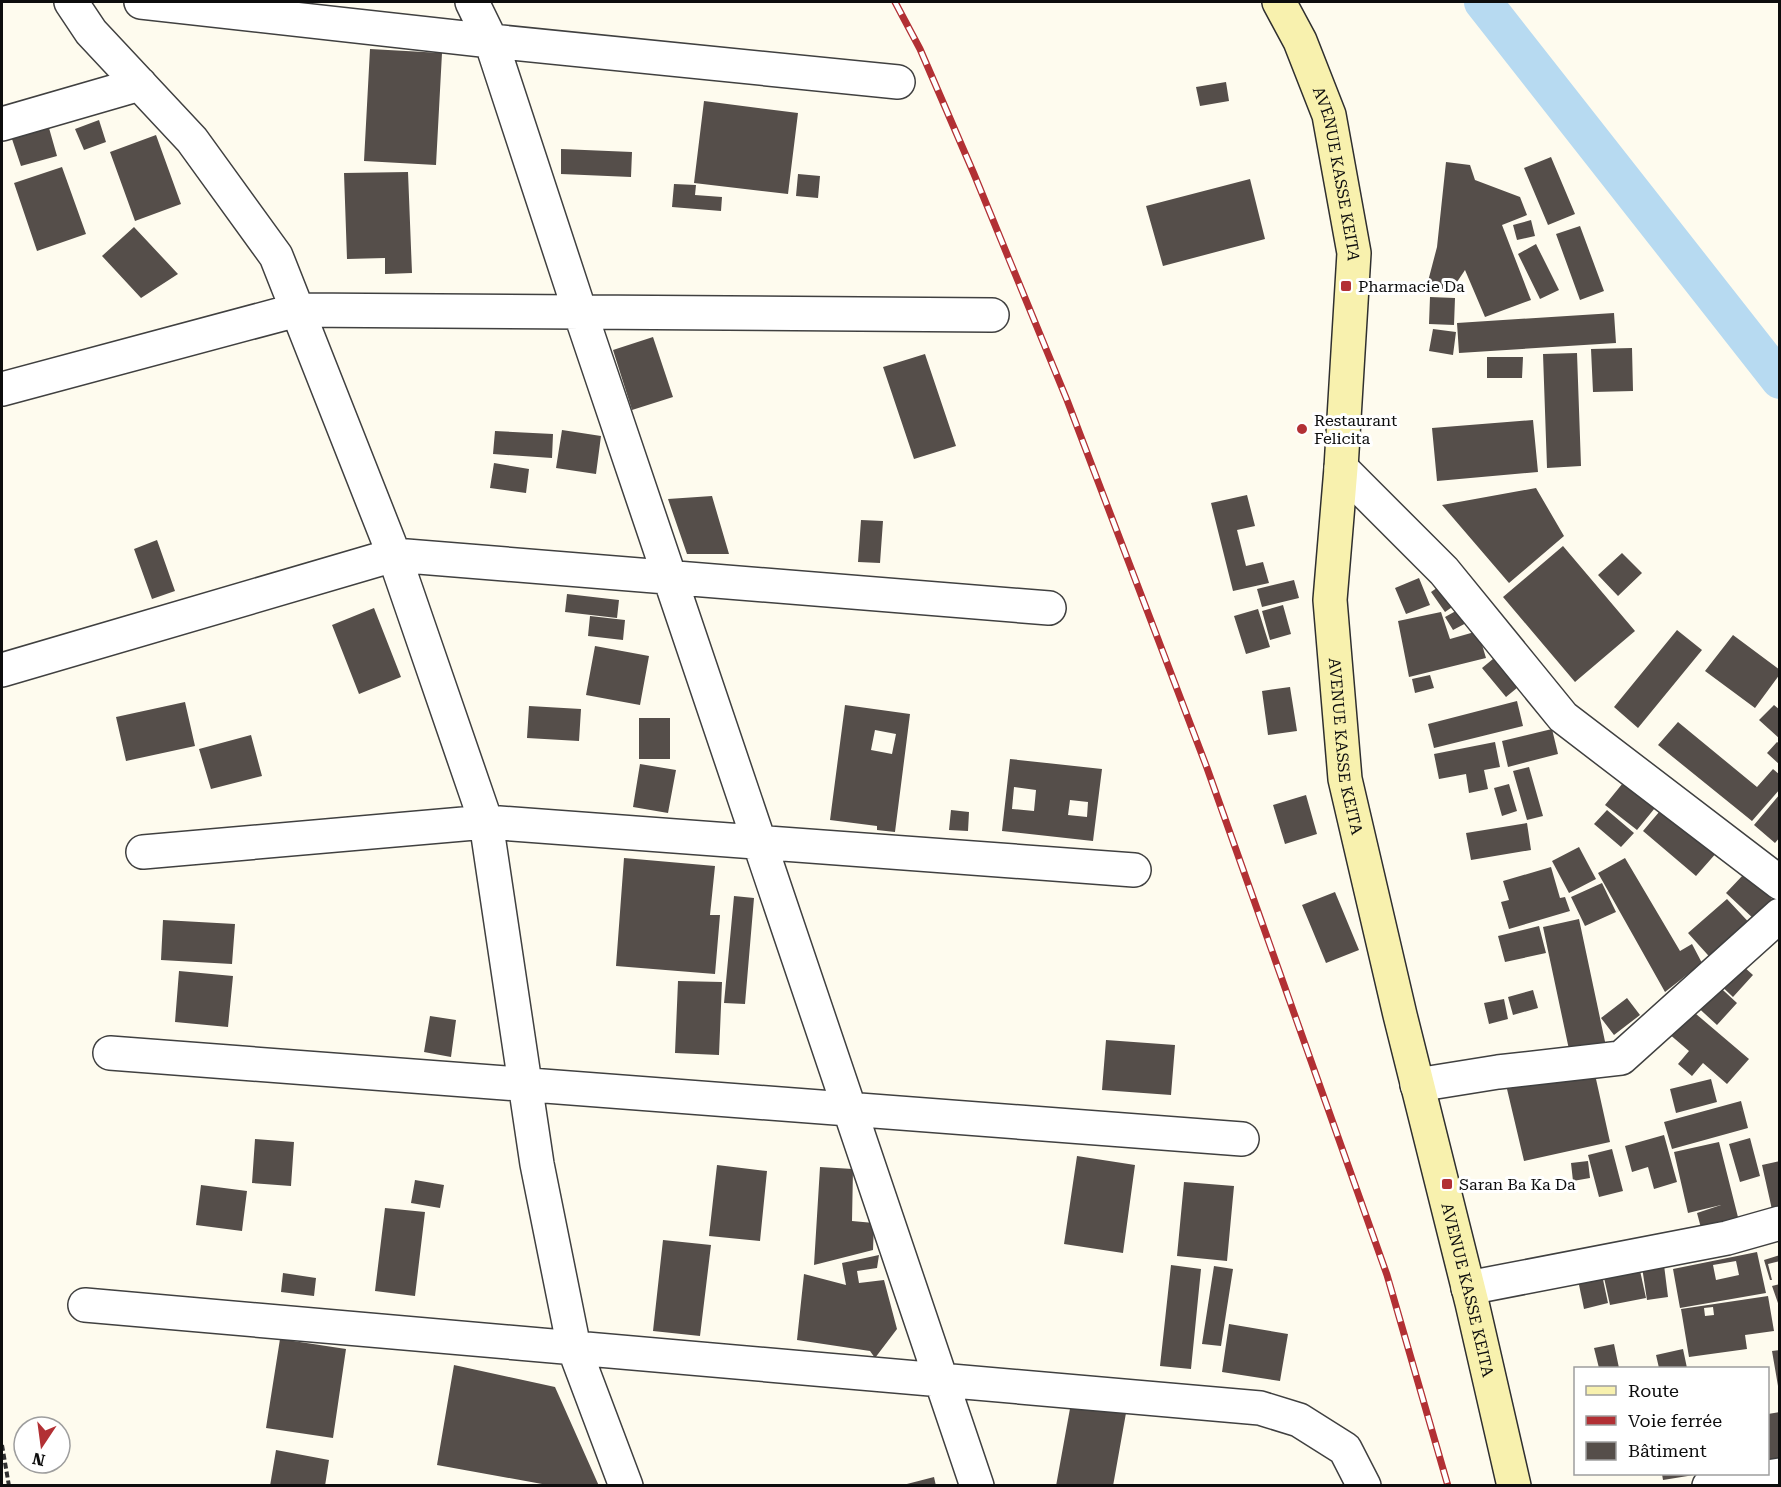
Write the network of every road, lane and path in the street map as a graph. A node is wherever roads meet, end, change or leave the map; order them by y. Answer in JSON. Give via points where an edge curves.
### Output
{"nodes":[{"id":1,"x":71,"y":2,"type":"edge"},
{"id":2,"x":141,"y":2,"type":"edge"},
{"id":3,"x":472,"y":2,"type":"edge"},
{"id":4,"x":1279,"y":2,"type":"edge"},
{"id":5,"x":491,"y":41,"type":"junction"},
{"id":6,"x":898,"y":82,"type":"dead end"},
{"id":7,"x":140,"y":84,"type":"junction"},
{"id":8,"x":2,"y":124,"type":"edge"},
{"id":9,"x":297,"y":310,"type":"junction"},
{"id":10,"x":580,"y":312,"type":"junction"},
{"id":11,"x":992,"y":315,"type":"dead end"},
{"id":12,"x":2,"y":389,"type":"edge"},
{"id":13,"x":1341,"y":468,"type":"junction"},
{"id":14,"x":394,"y":555,"type":"junction"},
{"id":15,"x":670,"y":578,"type":"junction"},
{"id":16,"x":1049,"y":608,"type":"dead end"},
{"id":17,"x":2,"y":670,"type":"edge"},
{"id":18,"x":486,"y":822,"type":"junction"},
{"id":19,"x":760,"y":842,"type":"junction"},
{"id":20,"x":143,"y":852,"type":"dead end"},
{"id":21,"x":1134,"y":870,"type":"dead end"},
{"id":22,"x":1779,"y":884,"type":"edge"},
{"id":23,"x":1779,"y":915,"type":"edge"},
{"id":24,"x":110,"y":1053,"type":"dead end"},
{"id":25,"x":525,"y":1084,"type":"junction"},
{"id":26,"x":1417,"y":1085,"type":"junction"},
{"id":27,"x":849,"y":1109,"type":"junction"},
{"id":28,"x":1242,"y":1139,"type":"dead end"},
{"id":29,"x":1779,"y":1223,"type":"edge"},
{"id":30,"x":1468,"y":1288,"type":"junction"},
{"id":31,"x":85,"y":1305,"type":"dead end"},
{"id":32,"x":574,"y":1348,"type":"junction"},
{"id":33,"x":941,"y":1380,"type":"junction"},
{"id":34,"x":2,"y":1445,"type":"edge"},
{"id":35,"x":1779,"y":1475,"type":"edge"},
{"id":36,"x":9,"y":1485,"type":"edge"},
{"id":37,"x":626,"y":1485,"type":"edge"},
{"id":38,"x":977,"y":1485,"type":"edge"},
{"id":39,"x":1364,"y":1485,"type":"edge"},
{"id":40,"x":1514,"y":1485,"type":"edge"},
{"id":41,"x":1709,"y":1485,"type":"edge"}],
"edges":[{"from":1,"to":7,"type":"street","via":[[91,32]]},
{"from":2,"to":5,"type":"street"},
{"from":3,"to":5,"type":"street"},
{"from":4,"to":13,"type":"main road","name":"AVENUE KASSE KEITA","via":[[1300,41],[1329,115],[1354,253]]},
{"from":5,"to":6,"type":"street"},
{"from":5,"to":10,"type":"street"},
{"from":7,"to":8,"type":"street"},
{"from":7,"to":9,"type":"street","via":[[192,140],[276,256]]},
{"from":9,"to":10,"type":"street"},
{"from":9,"to":12,"type":"street"},
{"from":9,"to":14,"type":"street"},
{"from":10,"to":11,"type":"street"},
{"from":10,"to":15,"type":"street"},
{"from":13,"to":22,"type":"street","via":[[1444,571],[1563,717]]},
{"from":13,"to":26,"type":"main road","name":"AVENUE KASSE KEITA","via":[[1330,600],[1345,779]]},
{"from":14,"to":15,"type":"street"},
{"from":14,"to":17,"type":"street"},
{"from":14,"to":18,"type":"street"},
{"from":15,"to":16,"type":"street"},
{"from":15,"to":19,"type":"street"},
{"from":18,"to":19,"type":"street"},
{"from":18,"to":20,"type":"street"},
{"from":18,"to":25,"type":"street"},
{"from":19,"to":21,"type":"street"},
{"from":19,"to":27,"type":"street"},
{"from":23,"to":26,"type":"street","via":[[1621,1058]]},
{"from":24,"to":25,"type":"street"},
{"from":25,"to":27,"type":"street"},
{"from":25,"to":32,"type":"street"},
{"from":26,"to":30,"type":"main road","name":"AVENUE KASSE KEITA"},
{"from":27,"to":28,"type":"street"},
{"from":27,"to":33,"type":"street"},
{"from":29,"to":30,"type":"street","via":[[1727,1238]]},
{"from":30,"to":40,"type":"main road","name":"AVENUE KASSE KEITA"},
{"from":31,"to":32,"type":"street"},
{"from":32,"to":33,"type":"street"},
{"from":32,"to":37,"type":"street"},
{"from":33,"to":38,"type":"street"},
{"from":33,"to":39,"type":"street","via":[[1260,1408],[1299,1420],[1345,1449]]},
{"from":34,"to":36,"type":"path"},
{"from":35,"to":41,"type":"street"}]}
